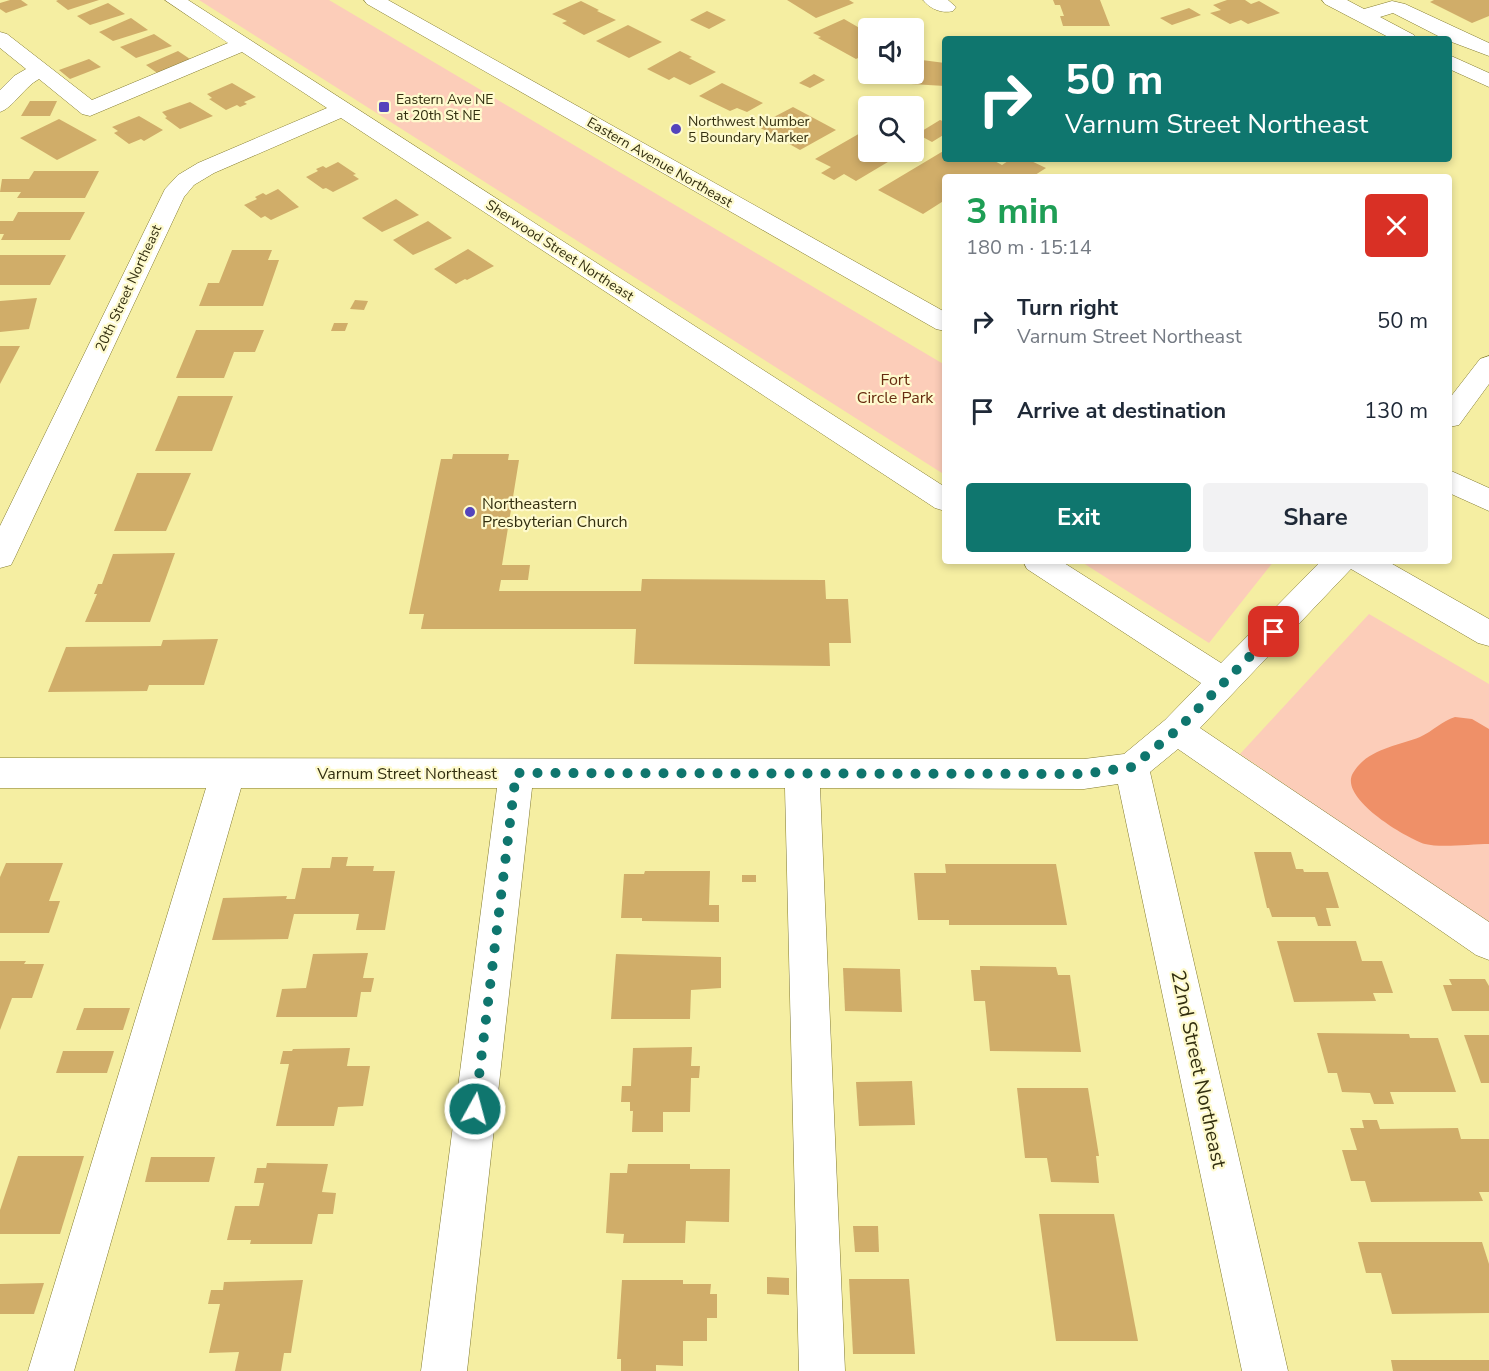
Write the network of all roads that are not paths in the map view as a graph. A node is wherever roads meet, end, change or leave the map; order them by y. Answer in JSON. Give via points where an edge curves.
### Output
{"nodes":[{"id":1,"x":175,"y":0,"type":"edge"},
{"id":2,"x":374,"y":0,"type":"edge"},
{"id":3,"x":1332,"y":0,"type":"edge"},
{"id":4,"x":1362,"y":16,"type":"junction"},
{"id":5,"x":1401,"y":36,"type":"edge"},
{"id":6,"x":1447,"y":36,"type":"edge"},
{"id":7,"x":0,"y":38,"type":"edge"},
{"id":8,"x":1452,"y":39,"type":"edge"},
{"id":9,"x":244,"y":44,"type":"junction"},
{"id":10,"x":1489,"y":50,"type":"edge"},
{"id":11,"x":1489,"y":60,"type":"edge"},
{"id":12,"x":1458,"y":66,"type":"edge"},
{"id":13,"x":39,"y":71,"type":"junction"},
{"id":14,"x":1489,"y":81,"type":"edge"},
{"id":15,"x":0,"y":105,"type":"edge"},
{"id":16,"x":344,"y":109,"type":"junction"},
{"id":17,"x":942,"y":321,"type":"edge"},
{"id":18,"x":1489,"y":365,"type":"edge"},
{"id":19,"x":1460,"y":383,"type":"edge"},
{"id":20,"x":1452,"y":408,"type":"edge"},
{"id":21,"x":1452,"y":482,"type":"edge"},
{"id":22,"x":942,"y":499,"type":"edge"},
{"id":23,"x":1489,"y":501,"type":"edge"},
{"id":24,"x":0,"y":557,"type":"edge"},
{"id":25,"x":1043,"y":564,"type":"edge"},
{"id":26,"x":1337,"y":564,"type":"edge"},
{"id":27,"x":1367,"y":564,"type":"edge"},
{"id":28,"x":1489,"y":634,"type":"edge"},
{"id":29,"x":1225,"y":682,"type":"junction"},
{"id":30,"x":1177,"y":730,"type":"junction"},
{"id":31,"x":1132,"y":767,"type":"junction"},
{"id":32,"x":0,"y":773,"type":"edge"},
{"id":33,"x":228,"y":773,"type":"junction"},
{"id":34,"x":516,"y":773,"type":"junction"},
{"id":35,"x":802,"y":774,"type":"junction"},
{"id":36,"x":1489,"y":943,"type":"edge"},
{"id":37,"x":51,"y":1371,"type":"edge"},
{"id":38,"x":444,"y":1371,"type":"edge"},
{"id":39,"x":822,"y":1371,"type":"edge"},
{"id":40,"x":1265,"y":1371,"type":"edge"}],
"edges":[{"from":1,"to":9,"type":"street","name":"Sherwood Street Northeast"},
{"from":2,"to":17,"type":"street","name":"Eastern Avenue Northeast"},
{"from":3,"to":4,"type":"street"},
{"from":4,"to":5,"type":"street"},
{"from":4,"to":6,"type":"street","via":[[1398,8]]},
{"from":7,"to":13,"type":"street"},
{"from":8,"to":10,"type":"street"},
{"from":9,"to":13,"type":"street","via":[[90,109]]},
{"from":9,"to":16,"type":"street","name":"Sherwood Street Northeast"},
{"from":11,"to":12,"type":"street"},
{"from":12,"to":14,"type":"street"},
{"from":13,"to":15,"type":"street","via":[[12,87]]},
{"from":16,"to":22,"type":"street","name":"Sherwood Street Northeast"},
{"from":16,"to":24,"type":"street","name":"20th Street Northeast","via":[[206,168],[173,194]]},
{"from":18,"to":19,"type":"street"},
{"from":19,"to":20,"type":"street"},
{"from":21,"to":23,"type":"street"},
{"from":25,"to":29,"type":"street"},
{"from":26,"to":29,"type":"street"},
{"from":27,"to":28,"type":"street"},
{"from":29,"to":30,"type":"street"},
{"from":30,"to":31,"type":"street"},
{"from":30,"to":36,"type":"street"},
{"from":31,"to":35,"type":"street","name":"Varnum Street Northeast","via":[[1084,774]]},
{"from":31,"to":40,"type":"street","name":"22nd Street Northeast"},
{"from":32,"to":33,"type":"street","name":"Varnum Street Northeast"},
{"from":33,"to":34,"type":"street","name":"Varnum Street Northeast"},
{"from":33,"to":37,"type":"street"},
{"from":34,"to":35,"type":"street","name":"Varnum Street Northeast"},
{"from":34,"to":38,"type":"street"},
{"from":35,"to":39,"type":"street"}]}
